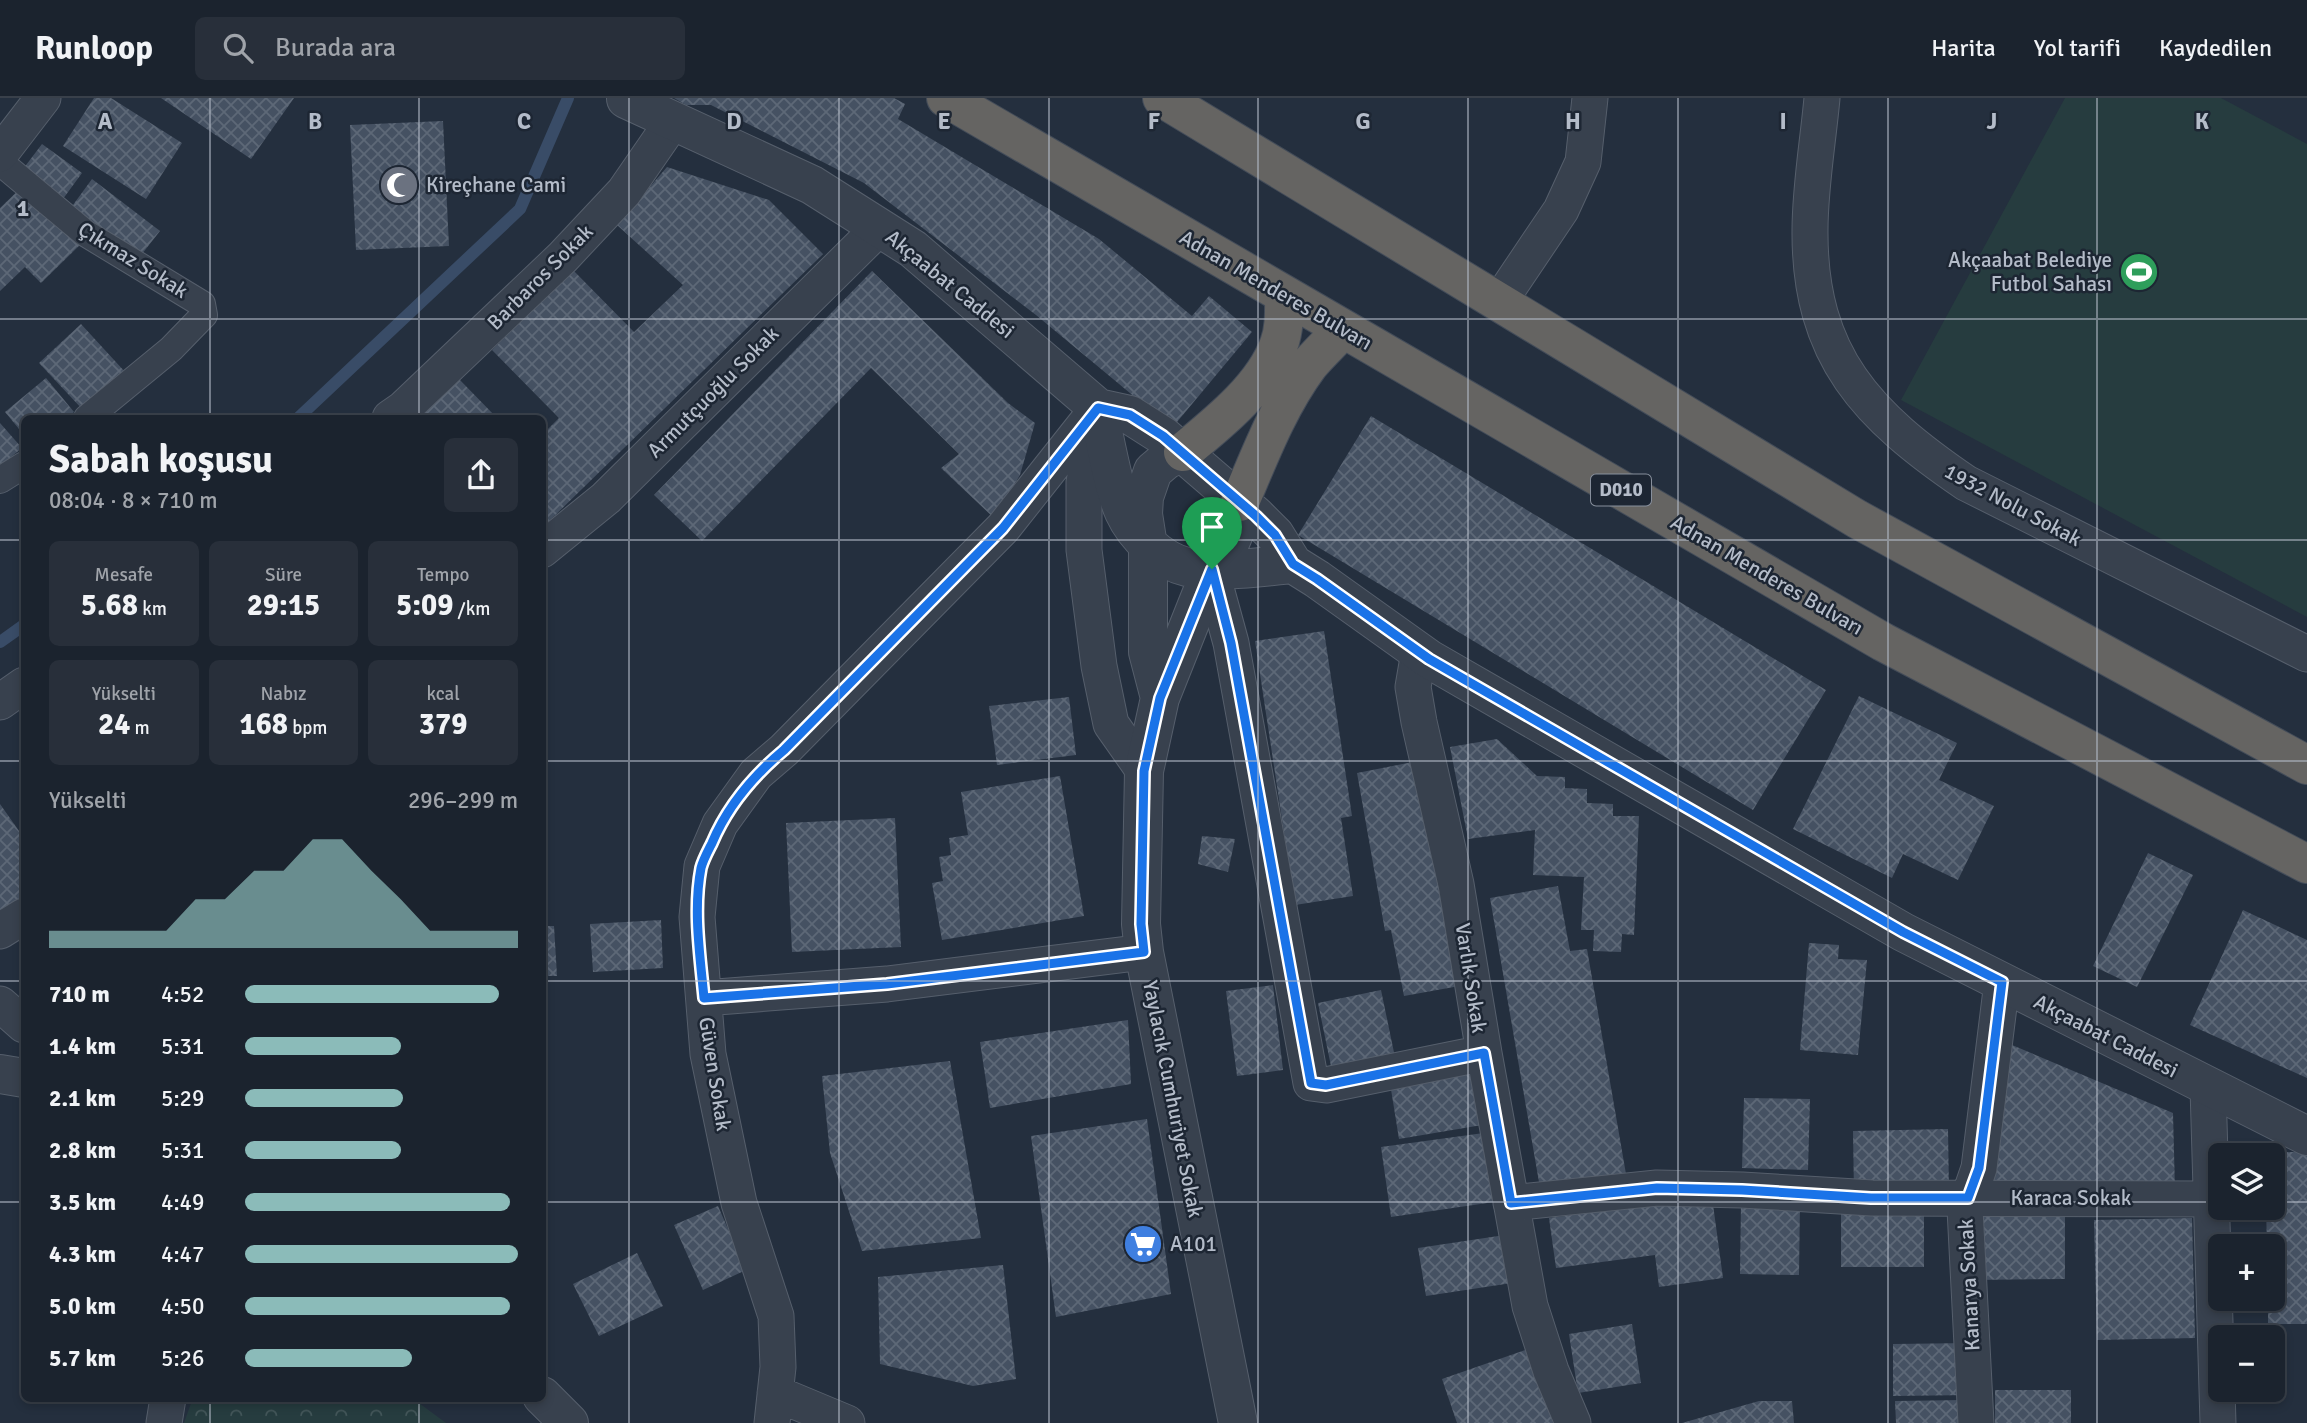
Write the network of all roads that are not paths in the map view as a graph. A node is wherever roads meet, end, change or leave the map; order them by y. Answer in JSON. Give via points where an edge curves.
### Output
{"nodes":[{"id":1,"x":43,"y":98,"type":"edge"},
{"id":2,"x":625,"y":98,"type":"edge"},
{"id":3,"x":946,"y":98,"type":"edge"},
{"id":4,"x":1162,"y":98,"type":"edge"},
{"id":5,"x":1590,"y":98,"type":"edge"},
{"id":6,"x":1822,"y":98,"type":"edge"},
{"id":7,"x":673,"y":121,"type":"junction"},
{"id":8,"x":1,"y":152,"type":"edge"},
{"id":9,"x":880,"y":228,"type":"junction"},
{"id":10,"x":1284,"y":295,"type":"junction"},
{"id":11,"x":1499,"y":302,"type":"junction"},
{"id":12,"x":1343,"y":329,"type":"junction"},
{"id":13,"x":1098,"y":408,"type":"junction"},
{"id":14,"x":91,"y":415,"type":"edge"},
{"id":15,"x":394,"y":415,"type":"edge"},
{"id":16,"x":1183,"y":452,"type":"junction"},
{"id":17,"x":21,"y":467,"type":"edge"},
{"id":18,"x":0,"y":480,"type":"edge"},
{"id":19,"x":1240,"y":502,"type":"junction"},
{"id":20,"x":1148,"y":546,"type":"junction"},
{"id":21,"x":546,"y":547,"type":"edge"},
{"id":22,"x":1293,"y":564,"type":"junction"},
{"id":23,"x":1212,"y":569,"type":"junction"},
{"id":24,"x":1419,"y":652,"type":"junction"},
{"id":25,"x":2307,"y":654,"type":"edge"},
{"id":26,"x":21,"y":687,"type":"edge"},
{"id":27,"x":1160,"y":698,"type":"junction"},
{"id":28,"x":0,"y":702,"type":"edge"},
{"id":29,"x":2307,"y":765,"type":"edge"},
{"id":30,"x":1144,"y":771,"type":"junction"},
{"id":31,"x":2307,"y":864,"type":"edge"},
{"id":32,"x":21,"y":918,"type":"edge"},
{"id":33,"x":0,"y":931,"type":"edge"},
{"id":34,"x":1144,"y":952,"type":"junction"},
{"id":35,"x":2002,"y":982,"type":"junction"},
{"id":36,"x":704,"y":998,"type":"junction"},
{"id":37,"x":0,"y":1004,"type":"edge"},
{"id":38,"x":21,"y":1022,"type":"edge"},
{"id":39,"x":1484,"y":1053,"type":"junction"},
{"id":40,"x":0,"y":1074,"type":"edge"},
{"id":41,"x":21,"y":1078,"type":"edge"},
{"id":42,"x":2208,"y":1087,"type":"junction"},
{"id":43,"x":2307,"y":1136,"type":"edge"},
{"id":44,"x":2210,"y":1143,"type":"edge"},
{"id":45,"x":1968,"y":1198,"type":"junction"},
{"id":46,"x":2208,"y":1199,"type":"edge"},
{"id":47,"x":1511,"y":1203,"type":"junction"},
{"id":48,"x":2212,"y":1220,"type":"edge"},
{"id":49,"x":546,"y":1399,"type":"edge"},
{"id":50,"x":167,"y":1402,"type":"edge"},
{"id":51,"x":774,"y":1408,"type":"edge"},
{"id":52,"x":164,"y":1423,"type":"edge"},
{"id":53,"x":569,"y":1423,"type":"edge"},
{"id":54,"x":847,"y":1423,"type":"edge"},
{"id":55,"x":1238,"y":1423,"type":"edge"},
{"id":56,"x":1573,"y":1423,"type":"edge"},
{"id":57,"x":1976,"y":1423,"type":"edge"},
{"id":58,"x":2218,"y":1423,"type":"edge"}],
"edges":[{"from":1,"to":8,"type":"street"},
{"from":2,"to":7,"type":"street","name":"Akçaabat Caddesi"},
{"from":3,"to":10,"type":"highway","name":"Adnan Menderes Bulvarı","number":"D010"},
{"from":4,"to":11,"type":"highway"},
{"from":5,"to":11,"type":"street","via":[[1583,162],[1562,210]]},
{"from":6,"to":25,"type":"street","name":"1932 Nolu Sokak","via":[[1810,230],[1814,281],[1826,337],[1844,372],[1886,423],[1966,483]]},
{"from":7,"to":9,"type":"street","name":"Akçaabat Caddesi","via":[[812,185]]},
{"from":7,"to":15,"type":"street","name":"Barbaros Sokak","via":[[624,192],[563,257]]},
{"from":8,"to":14,"type":"street","name":"Çıkmaz Sokak","via":[[85,233],[202,304],[204,315],[171,349]]},
{"from":9,"to":13,"type":"street","name":"Akçaabat Caddesi","via":[[913,249]]},
{"from":9,"to":21,"type":"street","name":"Armutçuoğlu Sokak","via":[[606,498]]},
{"from":10,"to":12,"type":"highway","name":"Adnan Menderes Bulvarı","number":"D010"},
{"from":10,"to":16,"type":"highway","via":[[1279,344],[1265,369],[1236,407]]},
{"from":11,"to":29,"type":"highway","via":[[1857,519]]},
{"from":12,"to":19,"type":"highway","via":[[1290,394]]},
{"from":12,"to":31,"type":"highway","name":"Adnan Menderes Bulvarı","number":"D010","via":[[1883,642]]},
{"from":13,"to":16,"type":"street","name":"Akçaabat Caddesi","via":[[1130,415]]},
{"from":13,"to":20,"type":"street","via":[[1124,513]]},
{"from":13,"to":30,"type":"street","via":[[1084,482],[1086,563],[1099,666],[1111,724]]},
{"from":13,"to":36,"type":"street","name":"Güven Sokak","via":[[1003,528],[739,795],[702,866],[697,917]]},
{"from":16,"to":19,"type":"street","name":"Akçaabat Caddesi"},
{"from":16,"to":20,"type":"street","via":[[1153,471],[1144,497]]},
{"from":17,"to":18,"type":"street"},
{"from":19,"to":22,"type":"street","name":"Akçaabat Caddesi","via":[[1275,535]]},
{"from":19,"to":23,"type":"street","via":[[1236,531]]},
{"from":20,"to":23,"type":"street","via":[[1184,566]]},
{"from":20,"to":27,"type":"street","name":"Yaylacık Cumhuriyet Sokak","via":[[1148,652]]},
{"from":22,"to":23,"type":"street"},
{"from":22,"to":24,"type":"street","name":"Akçaabat Caddesi"},
{"from":23,"to":27,"type":"street","name":"Yaylacık Cumhuriyet Sokak"},
{"from":23,"to":39,"type":"street","via":[[1231,643],[1311,1083],[1326,1085]]},
{"from":24,"to":35,"type":"street","name":"Akçaabat Caddesi","via":[[1903,932]]},
{"from":24,"to":39,"type":"street","name":"Varlık Sokak","via":[[1413,687],[1456,884]]},
{"from":26,"to":28,"type":"street"},
{"from":27,"to":30,"type":"street","name":"Yaylacık Cumhuriyet Sokak"},
{"from":30,"to":34,"type":"street","name":"Yaylacık Cumhuriyet Sokak"},
{"from":32,"to":33,"type":"street"},
{"from":34,"to":36,"type":"street","via":[[887,984]]},
{"from":34,"to":55,"type":"street","name":"Yaylacık Cumhuriyet Sokak"},
{"from":35,"to":42,"type":"street","name":"Akçaabat Caddesi"},
{"from":35,"to":45,"type":"street","name":"Kanarya Sokak","via":[[1979,1168]]},
{"from":36,"to":51,"type":"street","name":"Güven Sokak","via":[[709,1054],[739,1203],[776,1316]]},
{"from":37,"to":38,"type":"street"},
{"from":39,"to":47,"type":"street","name":"Varlık Sokak"},
{"from":40,"to":41,"type":"street"},
{"from":42,"to":43,"type":"street","name":"Akçaabat Caddesi"},
{"from":42,"to":44,"type":"street"},
{"from":45,"to":46,"type":"street","name":"Karaca Sokak"},
{"from":45,"to":47,"type":"street","name":"Karaca Sokak","via":[[1657,1188]]},
{"from":45,"to":57,"type":"street","name":"Kanarya Sokak"},
{"from":47,"to":56,"type":"street","name":"Varlık Sokak","via":[[1530,1306]]},
{"from":48,"to":58,"type":"street"},
{"from":49,"to":53,"type":"street"},
{"from":50,"to":52,"type":"street"},
{"from":51,"to":54,"type":"street"}]}
